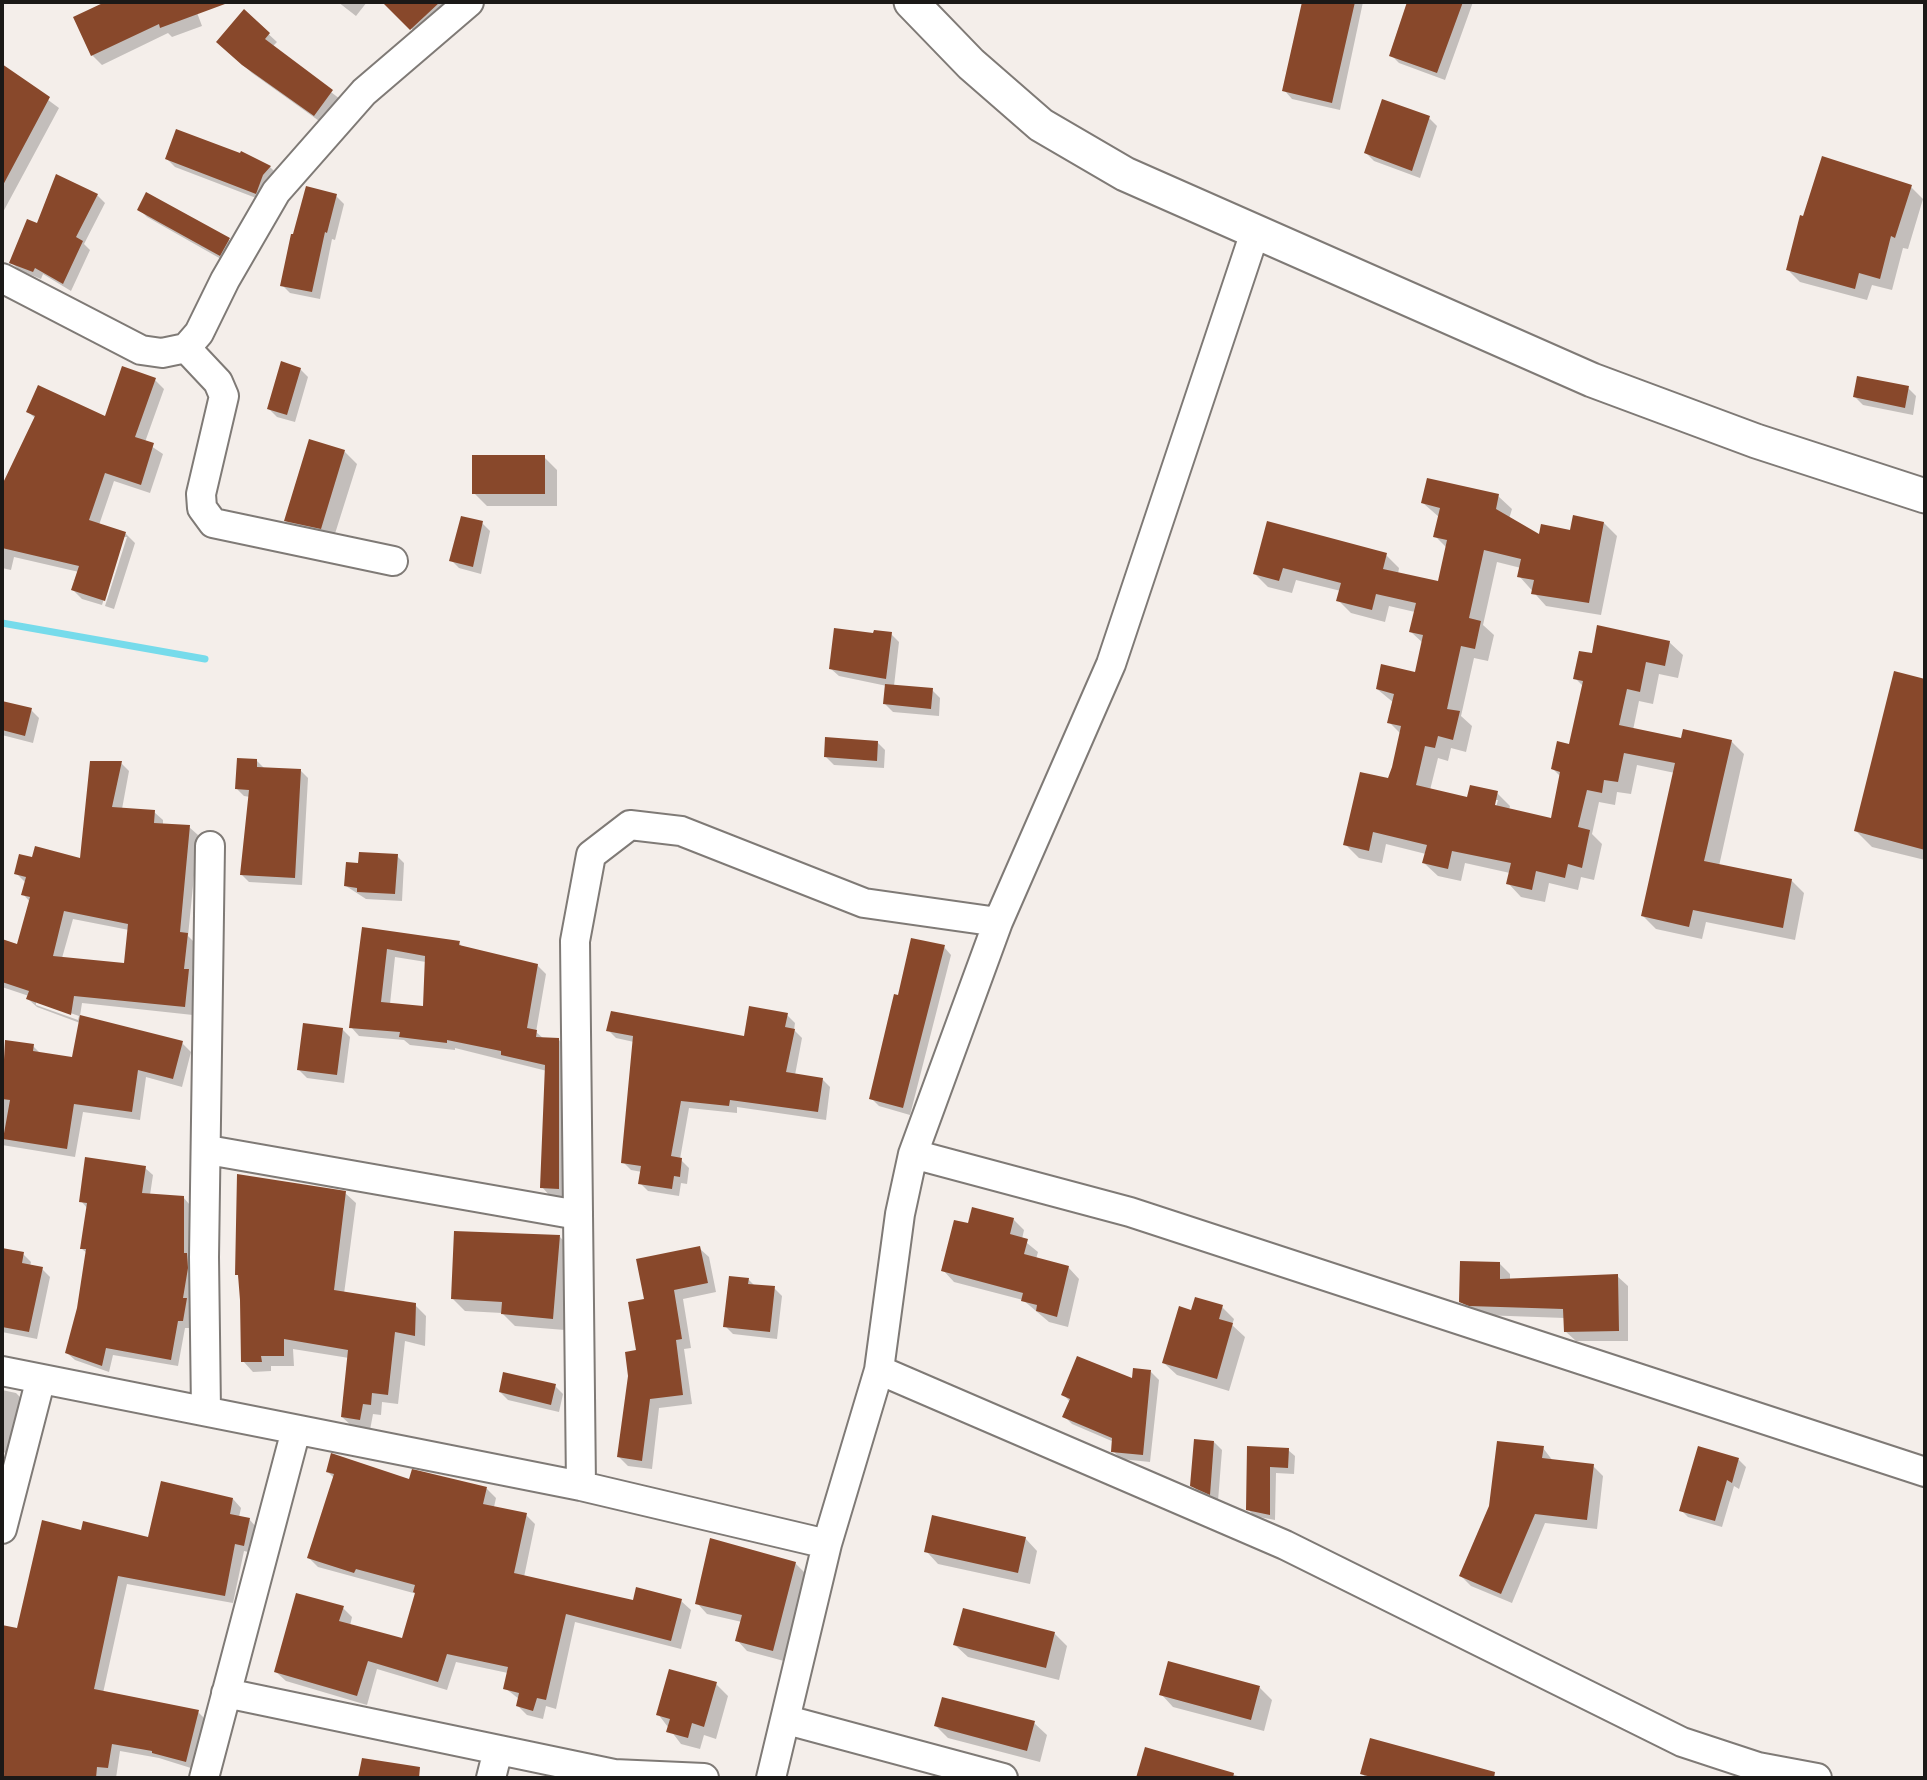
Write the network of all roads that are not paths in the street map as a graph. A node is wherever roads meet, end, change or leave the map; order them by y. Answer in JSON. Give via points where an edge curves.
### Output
{"nodes":[{"id":1,"x":469,"y":2,"type":"edge"},
{"id":2,"x":911,"y":2,"type":"edge"},
{"id":3,"x":1255,"y":232,"type":"junction"},
{"id":4,"x":2,"y":278,"type":"edge"},
{"id":5,"x":186,"y":348,"type":"junction"},
{"id":6,"x":1925,"y":496,"type":"edge"},
{"id":7,"x":393,"y":561,"type":"dead end"},
{"id":8,"x":210,"y":846,"type":"dead end"},
{"id":9,"x":998,"y":922,"type":"junction"},
{"id":10,"x":208,"y":1150,"type":"junction"},
{"id":11,"x":913,"y":1154,"type":"junction"},
{"id":12,"x":578,"y":1215,"type":"junction"},
{"id":13,"x":879,"y":1370,"type":"junction"},
{"id":14,"x":2,"y":1371,"type":"edge"},
{"id":15,"x":40,"y":1382,"type":"junction"},
{"id":16,"x":206,"y":1411,"type":"junction"},
{"id":17,"x":296,"y":1430,"type":"junction"},
{"id":18,"x":1925,"y":1472,"type":"edge"},
{"id":19,"x":581,"y":1486,"type":"junction"},
{"id":20,"x":2,"y":1530,"type":"edge"},
{"id":21,"x":827,"y":1544,"type":"junction"},
{"id":22,"x":226,"y":1693,"type":"junction"},
{"id":23,"x":787,"y":1720,"type":"junction"},
{"id":24,"x":498,"y":1750,"type":"junction"},
{"id":25,"x":204,"y":1778,"type":"edge"},
{"id":26,"x":491,"y":1778,"type":"edge"},
{"id":27,"x":704,"y":1778,"type":"edge"},
{"id":28,"x":771,"y":1778,"type":"edge"},
{"id":29,"x":1003,"y":1778,"type":"edge"},
{"id":30,"x":1817,"y":1778,"type":"edge"}],
"edges":[{"from":1,"to":5,"type":"street","via":[[364,92],[276,192],[199,333]]},
{"from":2,"to":3,"type":"street","via":[[971,64],[1041,125],[1125,174]]},
{"from":3,"to":6,"type":"street","via":[[1592,380],[1756,441]]},
{"from":3,"to":9,"type":"street","via":[[1111,664]]},
{"from":4,"to":5,"type":"street","via":[[141,350],[162,353]]},
{"from":5,"to":7,"type":"street","via":[[218,382],[224,396],[201,494],[202,508],[213,523]]},
{"from":8,"to":10,"type":"street"},
{"from":9,"to":11,"type":"street"},
{"from":9,"to":12,"type":"street","via":[[864,902],[681,831],[630,825],[592,855],[575,941]]},
{"from":10,"to":12,"type":"street"},
{"from":10,"to":16,"type":"street"},
{"from":11,"to":13,"type":"street","via":[[900,1214]]},
{"from":11,"to":18,"type":"street","via":[[1130,1212]]},
{"from":12,"to":19,"type":"street"},
{"from":13,"to":21,"type":"street"},
{"from":13,"to":30,"type":"street","via":[[1285,1545],[1682,1742],[1758,1767]]},
{"from":14,"to":15,"type":"street"},
{"from":15,"to":16,"type":"street"},
{"from":15,"to":20,"type":"street"},
{"from":16,"to":17,"type":"street"},
{"from":17,"to":19,"type":"street"},
{"from":17,"to":22,"type":"street"},
{"from":19,"to":21,"type":"street"},
{"from":21,"to":23,"type":"street"},
{"from":22,"to":24,"type":"street"},
{"from":22,"to":25,"type":"street"},
{"from":23,"to":28,"type":"street"},
{"from":23,"to":29,"type":"street"},
{"from":24,"to":26,"type":"street"},
{"from":24,"to":27,"type":"street","via":[[614,1774]]}]}
